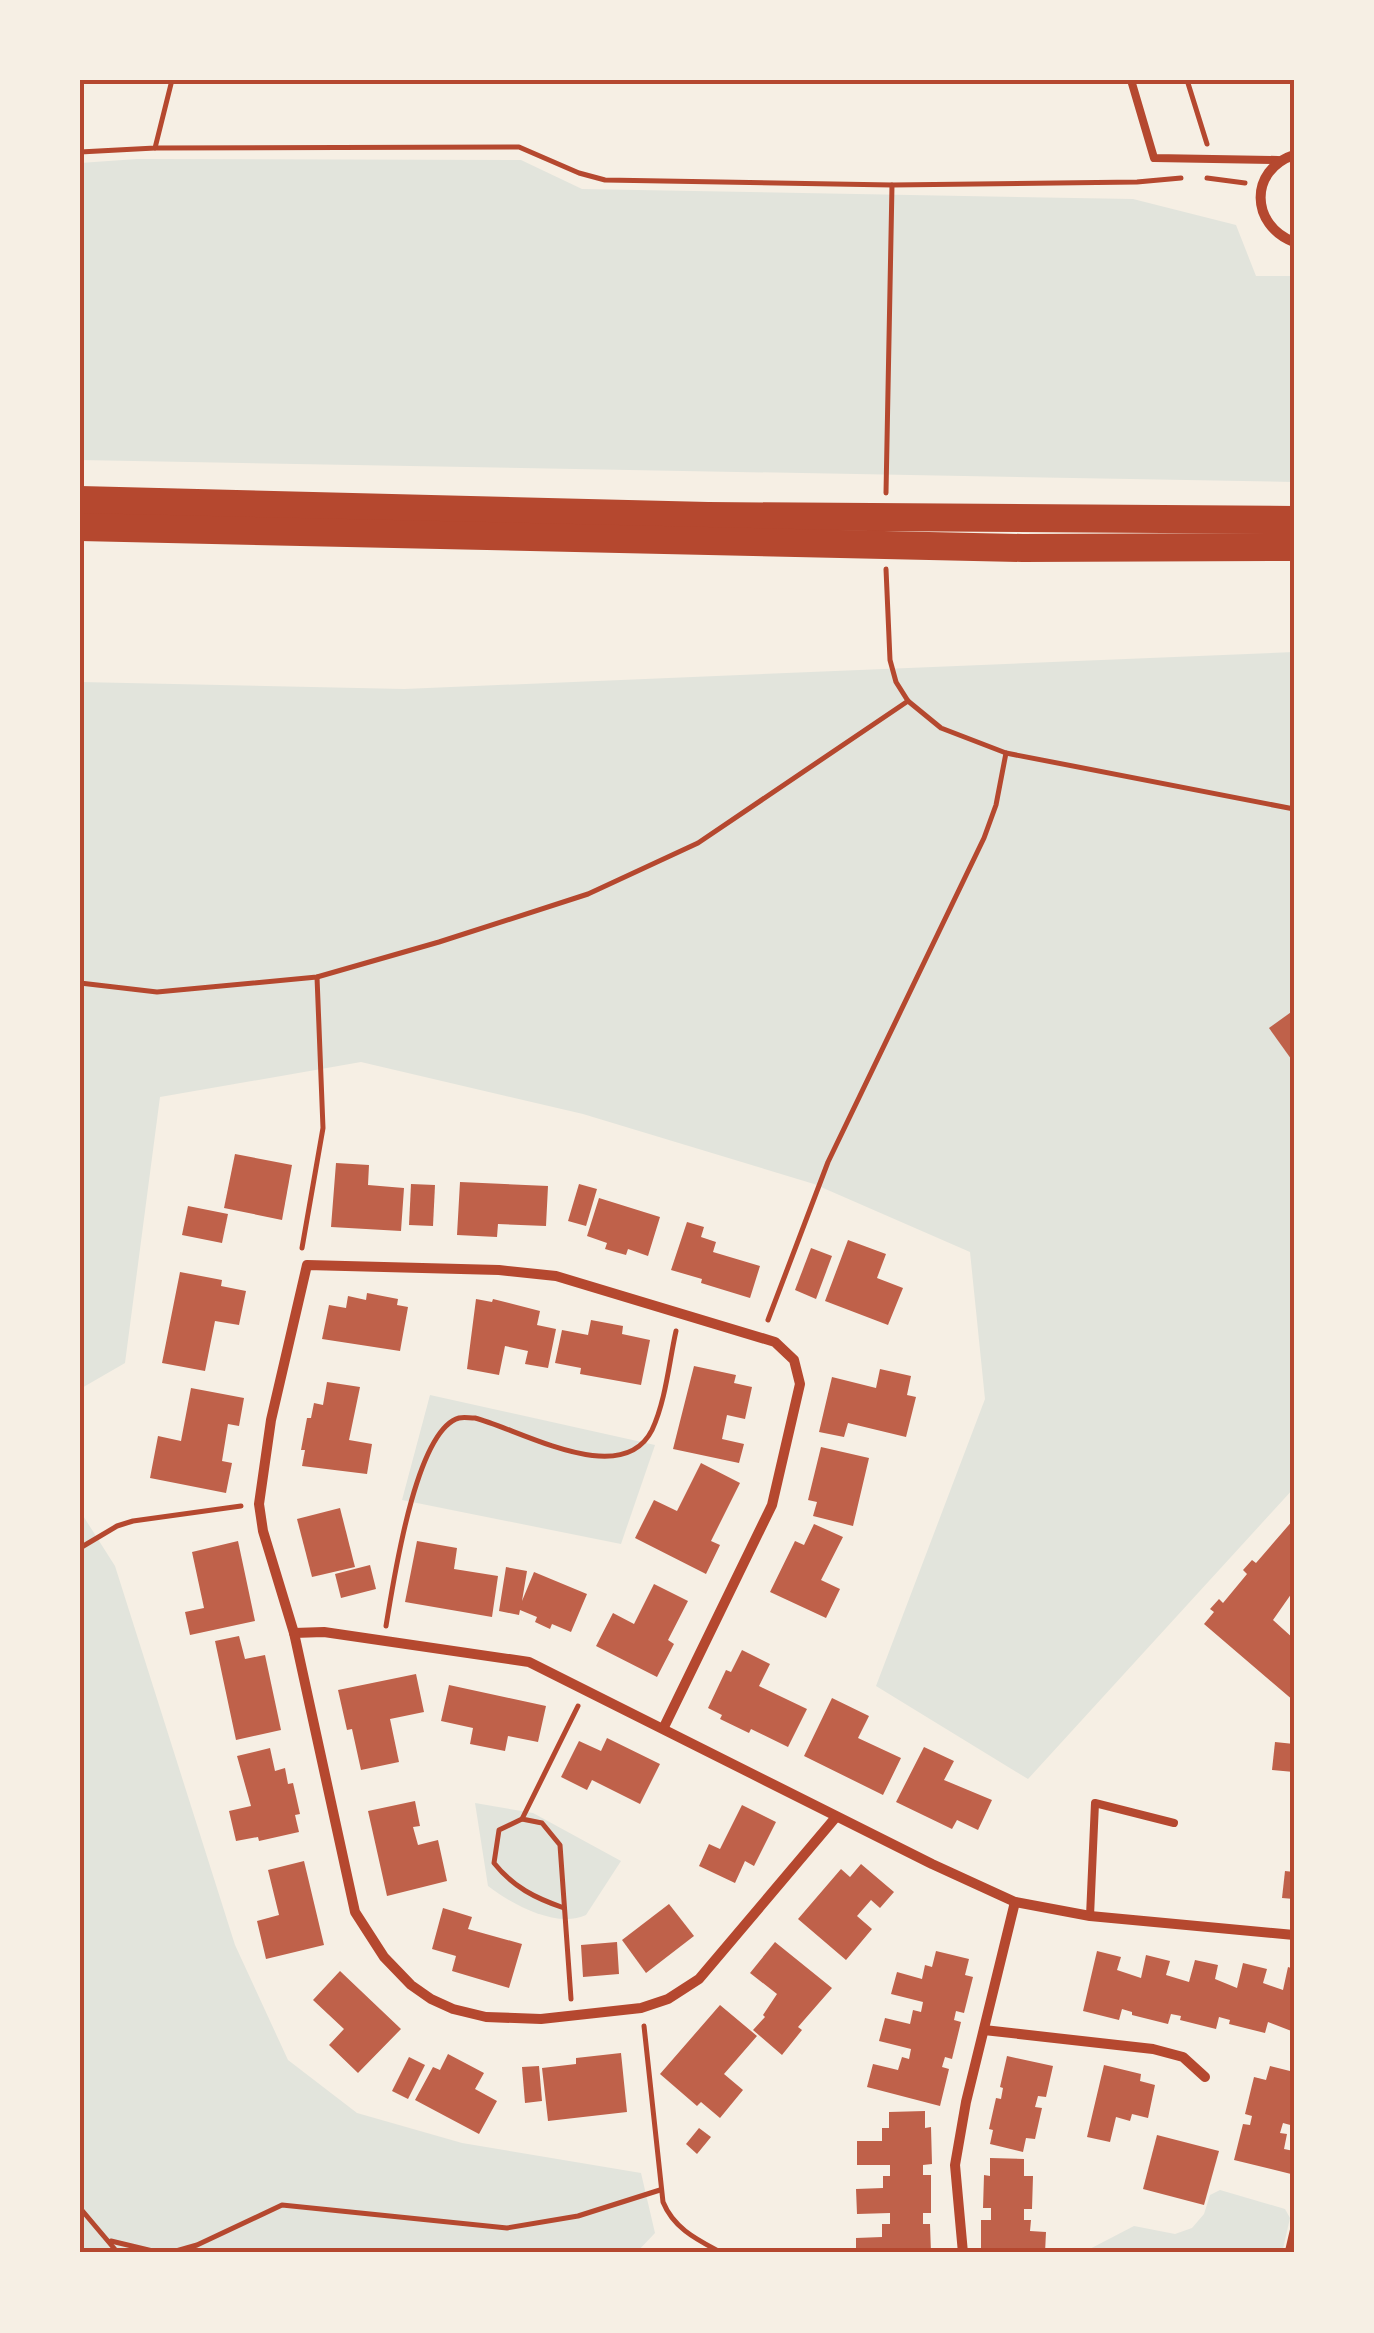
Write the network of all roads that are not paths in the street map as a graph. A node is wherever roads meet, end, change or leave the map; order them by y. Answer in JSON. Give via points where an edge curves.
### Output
{"nodes":[{"id":1,"x":1130,"y":80,"type":"edge"},
{"id":2,"x":1294,"y":155,"type":"edge"},
{"id":3,"x":1278,"y":160,"type":"junction"},
{"id":4,"x":1294,"y":242,"type":"edge"},
{"id":5,"x":80,"y":500,"type":"edge"},
{"id":6,"x":1294,"y":520,"type":"edge"},
{"id":7,"x":80,"y":526,"type":"edge"},
{"id":8,"x":1294,"y":548,"type":"edge"},
{"id":9,"x":294,"y":1633,"type":"junction"},
{"id":10,"x":664,"y":1728,"type":"junction"},
{"id":11,"x":836,"y":1816,"type":"junction"},
{"id":12,"x":1174,"y":1823,"type":"dead end"},
{"id":13,"x":1015,"y":1902,"type":"junction"},
{"id":14,"x":1090,"y":1916,"type":"junction"},
{"id":15,"x":1294,"y":1935,"type":"edge"},
{"id":16,"x":984,"y":2030,"type":"junction"},
{"id":17,"x":1205,"y":2076,"type":"dead end"},
{"id":18,"x":963,"y":2253,"type":"edge"}],
"edges":[{"from":1,"to":3,"type":"lane","via":[[1154,158]]},
{"from":2,"to":3,"type":"street"},
{"from":3,"to":4,"type":"street","via":[[1261,184],[1262,216]]},
{"from":5,"to":6,"type":"highway","via":[[708,516]]},
{"from":7,"to":8,"type":"highway"},
{"from":9,"to":10,"type":"street","via":[[529,1662]]},
{"from":9,"to":10,"type":"street","via":[[258,1504],[307,1265],[556,1276],[776,1342],[794,1360],[800,1384],[772,1505]]},
{"from":9,"to":11,"type":"street","via":[[355,1912],[412,1986],[453,2009],[486,2017],[572,2017],[668,1999],[698,1979]]},
{"from":10,"to":11,"type":"street"},
{"from":11,"to":13,"type":"street"},
{"from":12,"to":14,"type":"lane","via":[[1095,1803]]},
{"from":13,"to":14,"type":"street"},
{"from":13,"to":16,"type":"street"},
{"from":14,"to":15,"type":"street"},
{"from":16,"to":17,"type":"street","via":[[1153,2048],[1183,2056]]},
{"from":16,"to":18,"type":"street","via":[[955,2165]]}]}
